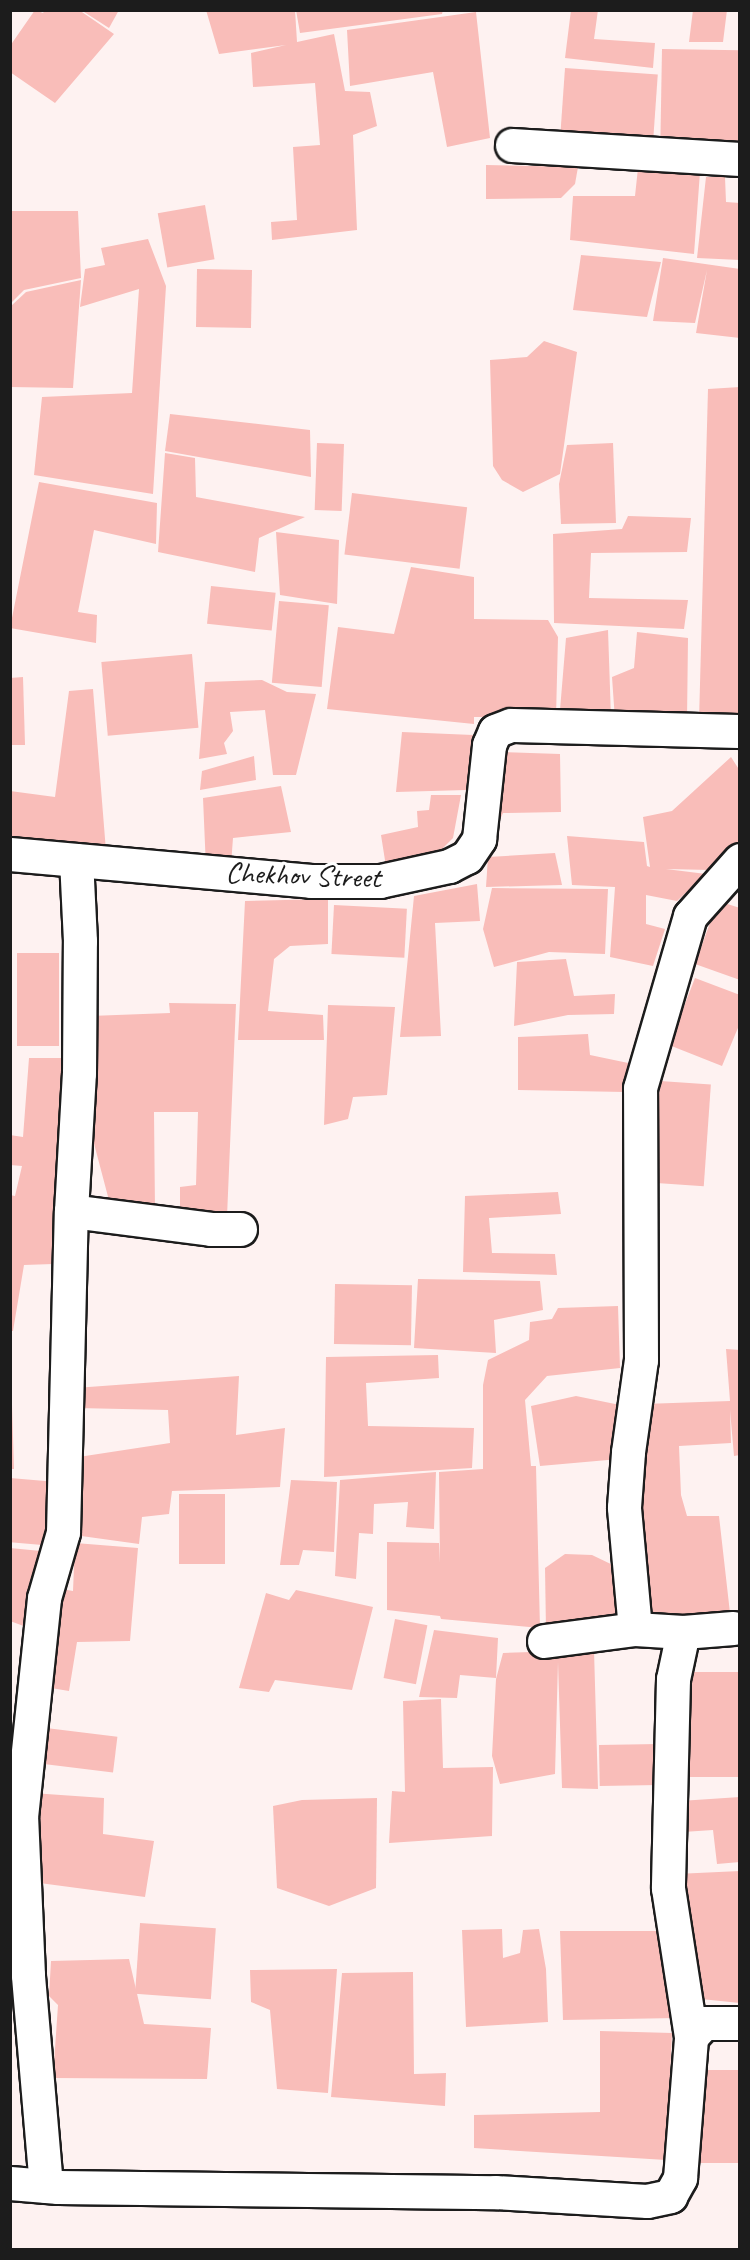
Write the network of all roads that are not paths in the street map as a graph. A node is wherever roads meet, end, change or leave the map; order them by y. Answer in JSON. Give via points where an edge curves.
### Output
{"nodes":[{"id":1,"x":512,"y":144,"type":"dead end"},
{"id":2,"x":740,"y":159,"type":"edge"},
{"id":3,"x":740,"y":731,"type":"edge"},
{"id":4,"x":10,"y":854,"type":"edge"},
{"id":5,"x":76,"y":860,"type":"junction"},
{"id":6,"x":740,"y":860,"type":"edge"},
{"id":7,"x":71,"y":1211,"type":"junction"},
{"id":8,"x":240,"y":1229,"type":"dead end"},
{"id":9,"x":733,"y":1628,"type":"dead end"},
{"id":10,"x":636,"y":1629,"type":"junction"},
{"id":11,"x":683,"y":1632,"type":"junction"},
{"id":12,"x":544,"y":1641,"type":"dead end"},
{"id":13,"x":740,"y":2023,"type":"edge"},
{"id":14,"x":691,"y":2037,"type":"junction"},
{"id":15,"x":10,"y":2183,"type":"edge"},
{"id":16,"x":46,"y":2186,"type":"junction"}],
"edges":[{"from":1,"to":2,"type":"street"},
{"from":3,"to":5,"type":"street","name":"Chekhov Street","via":[[511,725],[495,731],[489,744],[479,839],[467,857],[449,866],[380,881],[311,881]]},
{"from":4,"to":5,"type":"street","name":"Chekhov Street"},
{"from":5,"to":7,"type":"street","via":[[79,1073]]},
{"from":6,"to":10,"type":"street","via":[[690,916],[640,1088],[641,1360],[624,1507]]},
{"from":7,"to":8,"type":"street","via":[[211,1229]]},
{"from":7,"to":16,"type":"street","via":[[63,1532],[44,1598],[21,1817],[28,1975]]},
{"from":9,"to":11,"type":"street"},
{"from":10,"to":11,"type":"street"},
{"from":10,"to":12,"type":"street"},
{"from":11,"to":14,"type":"street","via":[[673,1679],[668,1888]]},
{"from":13,"to":14,"type":"street","via":[[704,2023]]},
{"from":14,"to":16,"type":"street","via":[[680,2178],[670,2196],[647,2201],[495,2192]]},
{"from":15,"to":16,"type":"street"}]}
